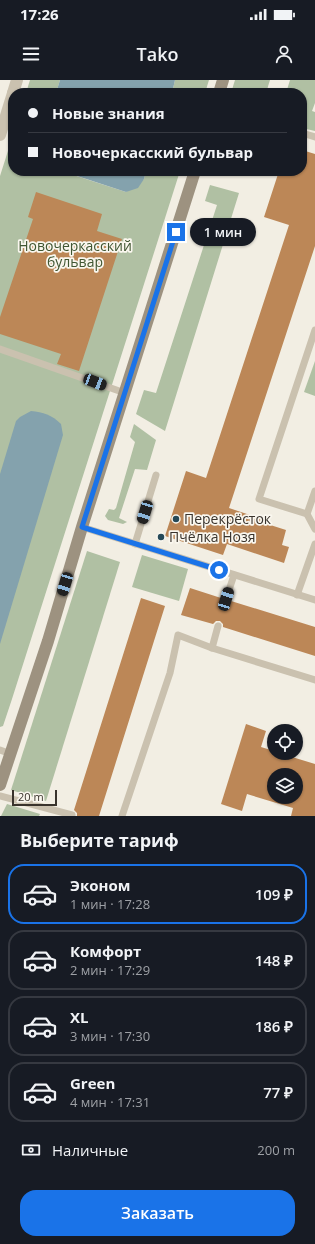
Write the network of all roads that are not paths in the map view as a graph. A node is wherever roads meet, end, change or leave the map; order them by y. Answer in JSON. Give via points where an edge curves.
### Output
{"nodes":[{"id":1,"x":8,"y":108,"type":"edge"},
{"id":2,"x":1,"y":129,"type":"edge"},
{"id":3,"x":193,"y":176,"type":"edge"},
{"id":4,"x":315,"y":330,"type":"edge"},
{"id":5,"x":0,"y":349,"type":"edge"},
{"id":6,"x":125,"y":393,"type":"junction"},
{"id":7,"x":156,"y":475,"type":"dead end"},
{"id":8,"x":315,"y":491,"type":"edge"},
{"id":9,"x":307,"y":514,"type":"junction"},
{"id":10,"x":82,"y":527,"type":"junction"},
{"id":11,"x":315,"y":529,"type":"edge"},
{"id":12,"x":135,"y":544,"type":"junction"},
{"id":13,"x":315,"y":544,"type":"edge"},
{"id":14,"x":234,"y":575,"type":"junction"},
{"id":15,"x":297,"y":595,"type":"junction"},
{"id":16,"x":226,"y":599,"type":"dead end"},
{"id":17,"x":315,"y":600,"type":"edge"},
{"id":18,"x":218,"y":626,"type":"dead end"},
{"id":19,"x":212,"y":648,"type":"junction"},
{"id":20,"x":315,"y":680,"type":"edge"},
{"id":21,"x":6,"y":752,"type":"edge"},
{"id":22,"x":0,"y":785,"type":"edge"},
{"id":23,"x":0,"y":796,"type":"edge"},
{"id":24,"x":72,"y":816,"type":"edge"},
{"id":25,"x":122,"y":816,"type":"edge"}],
"edges":[{"from":1,"to":2,"type":"street"},
{"from":3,"to":6,"type":"street"},
{"from":4,"to":9,"type":"lane","via":[[259,499]]},
{"from":5,"to":6,"type":"lane"},
{"from":6,"to":10,"type":"street"},
{"from":7,"to":12,"type":"lane"},
{"from":8,"to":9,"type":"lane"},
{"from":9,"to":11,"type":"lane"},
{"from":10,"to":12,"type":"lane"},
{"from":10,"to":21,"type":"street"},
{"from":12,"to":14,"type":"lane"},
{"from":13,"to":15,"type":"lane"},
{"from":14,"to":15,"type":"lane"},
{"from":14,"to":16,"type":"lane"},
{"from":15,"to":17,"type":"lane"},
{"from":18,"to":19,"type":"lane"},
{"from":19,"to":20,"type":"lane"},
{"from":19,"to":25,"type":"lane","via":[[178,635],[170,673]]},
{"from":21,"to":22,"type":"street"},
{"from":23,"to":24,"type":"lane"}]}
